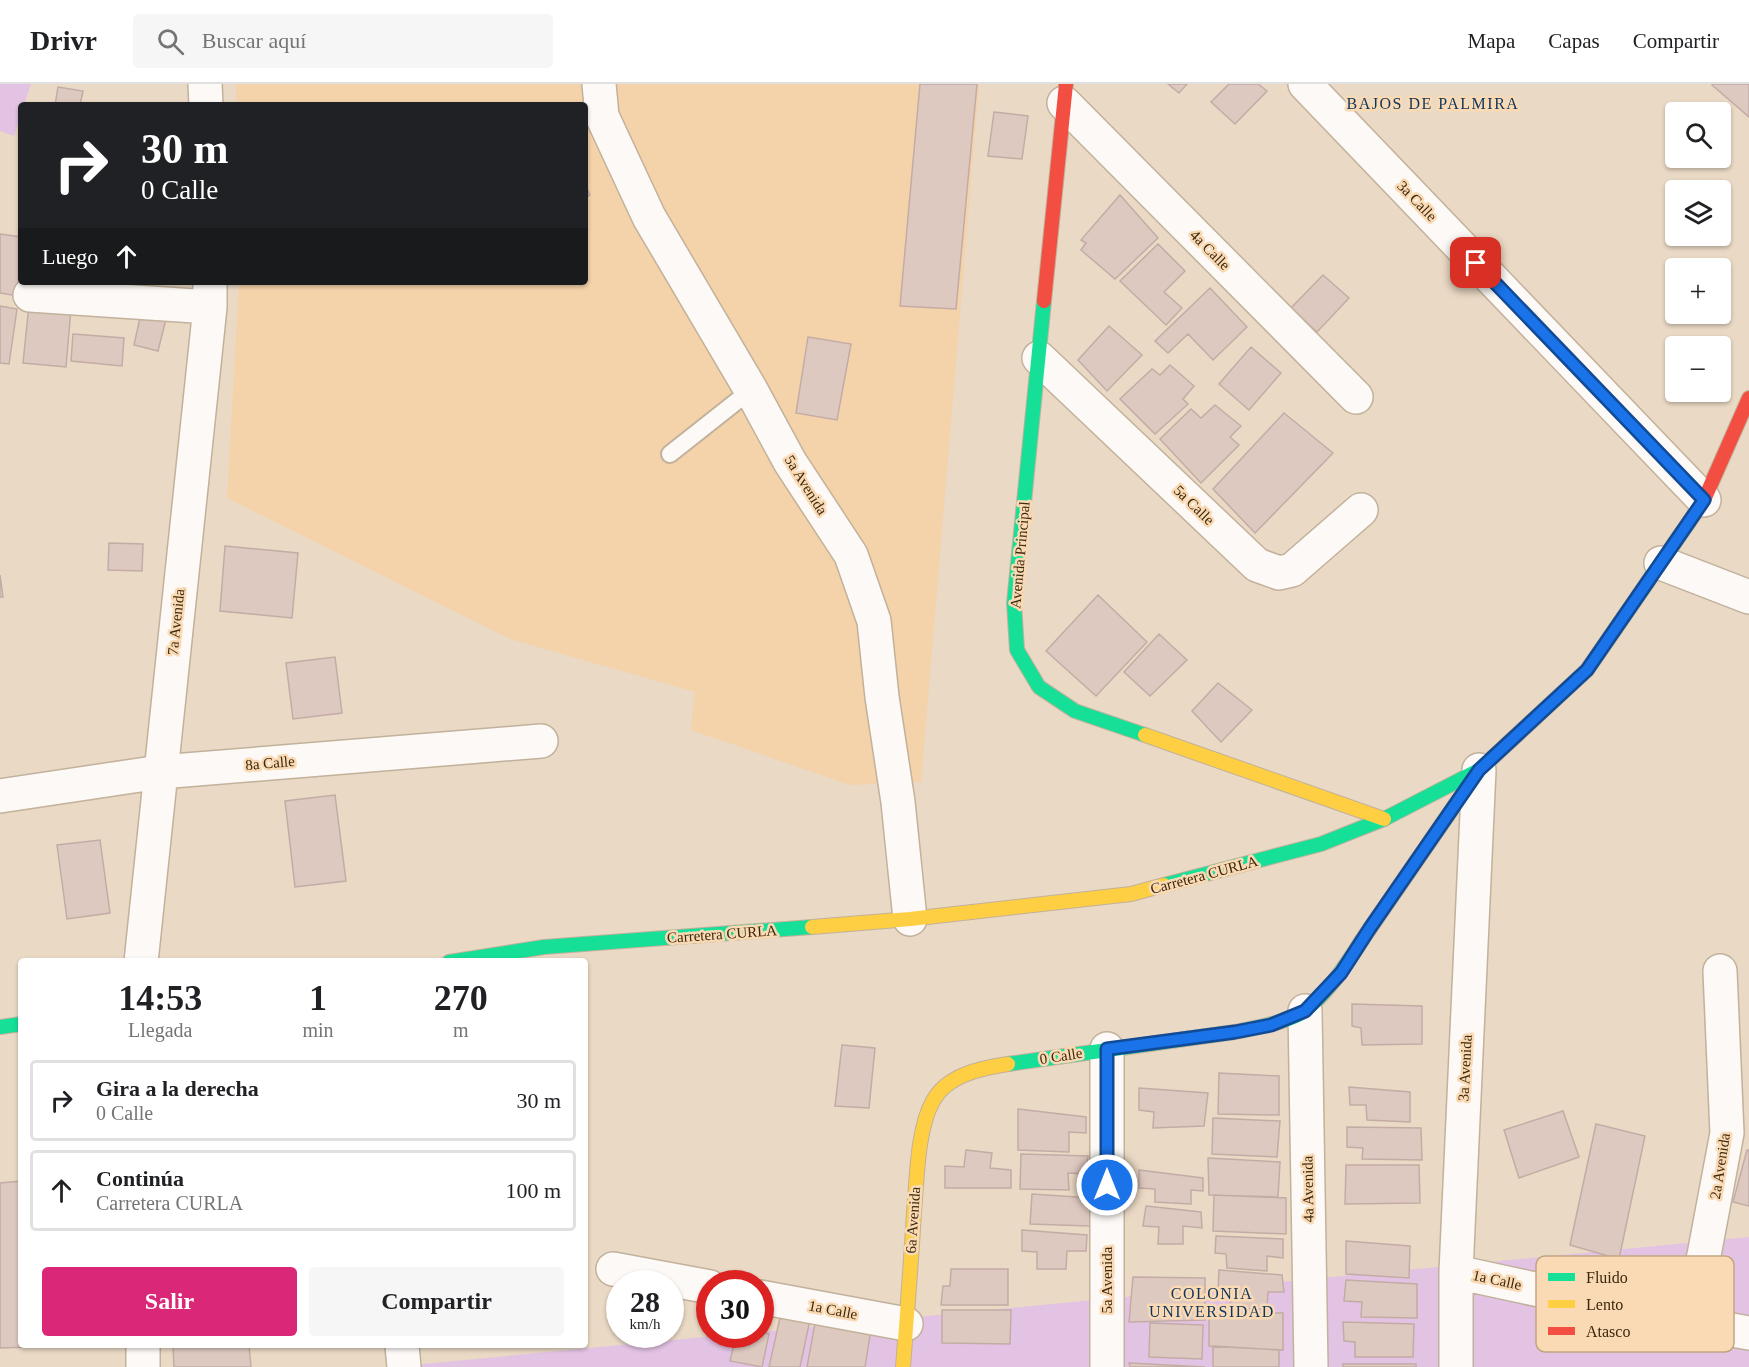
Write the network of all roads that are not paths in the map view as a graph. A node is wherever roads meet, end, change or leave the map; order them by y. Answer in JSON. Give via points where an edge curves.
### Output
{"nodes":[{"id":1,"x":206,"y":84,"type":"edge"},
{"id":2,"x":599,"y":84,"type":"edge"},
{"id":3,"x":1305,"y":84,"type":"edge"},
{"id":4,"x":1065,"y":94,"type":"edge"},
{"id":5,"x":206,"y":102,"type":"edge"},
{"id":6,"x":210,"y":294,"type":"edge"},
{"id":7,"x":30,"y":295,"type":"dead end"},
{"id":8,"x":1039,"y":358,"type":"junction"},
{"id":9,"x":751,"y":390,"type":"junction"},
{"id":10,"x":1356,"y":397,"type":"dead end"},
{"id":11,"x":1749,"y":398,"type":"edge"},
{"id":12,"x":670,"y":454,"type":"dead end"},
{"id":13,"x":1704,"y":500,"type":"junction"},
{"id":14,"x":1361,"y":510,"type":"dead end"},
{"id":15,"x":1661,"y":563,"type":"junction"},
{"id":16,"x":1749,"y":597,"type":"edge"},
{"id":17,"x":541,"y":741,"type":"dead end"},
{"id":18,"x":1479,"y":770,"type":"junction"},
{"id":19,"x":160,"y":772,"type":"junction"},
{"id":20,"x":0,"y":796,"type":"edge"},
{"id":21,"x":1384,"y":819,"type":"junction"},
{"id":22,"x":910,"y":919,"type":"junction"},
{"id":23,"x":141,"y":958,"type":"edge"},
{"id":24,"x":474,"y":958,"type":"edge"},
{"id":25,"x":1720,"y":971,"type":"dead end"},
{"id":26,"x":1305,"y":1011,"type":"junction"},
{"id":27,"x":18,"y":1024,"type":"edge"},
{"id":28,"x":0,"y":1027,"type":"edge"},
{"id":29,"x":1107,"y":1049,"type":"junction"},
{"id":30,"x":949,"y":1082,"type":"joint"},
{"id":31,"x":1738,"y":1135,"type":"edge"},
{"id":32,"x":1704,"y":1256,"type":"edge"},
{"id":33,"x":613,"y":1269,"type":"dead end"},
{"id":34,"x":1456,"y":1272,"type":"junction"},
{"id":35,"x":696,"y":1284,"type":"edge"},
{"id":36,"x":1536,"y":1289,"type":"edge"},
{"id":37,"x":774,"y":1300,"type":"edge"},
{"id":38,"x":906,"y":1324,"type":"junction"},
{"id":39,"x":1734,"y":1330,"type":"edge"},
{"id":40,"x":1749,"y":1333,"type":"edge"},
{"id":41,"x":143,"y":1348,"type":"edge"},
{"id":42,"x":402,"y":1348,"type":"edge"},
{"id":43,"x":143,"y":1367,"type":"edge"},
{"id":44,"x":404,"y":1367,"type":"edge"},
{"id":45,"x":903,"y":1367,"type":"edge"},
{"id":46,"x":1107,"y":1367,"type":"edge"},
{"id":47,"x":1311,"y":1367,"type":"edge"},
{"id":48,"x":1456,"y":1367,"type":"edge"}],
"edges":[{"from":1,"to":5,"type":"street"},
{"from":2,"to":9,"type":"street","name":"5a Avenida","via":[[602,116],[649,218]]},
{"from":3,"to":13,"type":"street","name":"3a Calle"},
{"from":4,"to":8,"type":"street","name":"Avenida Principal"},
{"from":4,"to":10,"type":"street","name":"4a Calle"},
{"from":6,"to":7,"type":"street"},
{"from":6,"to":19,"type":"street","name":"7a Avenida"},
{"from":8,"to":14,"type":"street","name":"5a Calle","via":[[1257,565],[1279,573],[1292,570]]},
{"from":8,"to":21,"type":"street","name":"Avenida Principal","via":[[1014,603],[1017,650],[1038,687],[1075,711]]},
{"from":9,"to":12,"type":"lane"},
{"from":9,"to":22,"type":"street","name":"5a Avenida","via":[[790,462],[851,555],[874,621]]},
{"from":11,"to":13,"type":"street","name":"Carretera CURLA"},
{"from":13,"to":15,"type":"street","name":"Carretera CURLA"},
{"from":15,"to":16,"type":"street"},
{"from":15,"to":18,"type":"street","name":"Carretera CURLA","via":[[1587,670]]},
{"from":17,"to":19,"type":"street","name":"8a Calle"},
{"from":18,"to":21,"type":"street","name":"Carretera CURLA"},
{"from":18,"to":26,"type":"street","name":"0 Calle","via":[[1341,973]]},
{"from":18,"to":34,"type":"street","name":"3a Avenida"},
{"from":19,"to":20,"type":"street","name":"8a Calle"},
{"from":19,"to":23,"type":"street","name":"7a Avenida"},
{"from":21,"to":22,"type":"street","name":"Carretera CURLA","via":[[1321,844],[1131,894]]},
{"from":22,"to":24,"type":"street","name":"Carretera CURLA","via":[[543,947]]},
{"from":25,"to":31,"type":"street","name":"2a Avenida"},
{"from":26,"to":29,"type":"street","name":"0 Calle","via":[[1271,1025],[1235,1032]]},
{"from":26,"to":47,"type":"street","name":"4a Avenida"},
{"from":27,"to":28,"type":"street"},
{"from":29,"to":30,"type":"street","name":"0 Calle","via":[[983,1068]]},
{"from":29,"to":46,"type":"street","name":"5a Avenida"},
{"from":30,"to":38,"type":"street","name":"6a Avenida","via":[[933,1100],[924,1123]]},
{"from":31,"to":32,"type":"street","name":"2a Avenida"},
{"from":33,"to":35,"type":"street"},
{"from":34,"to":36,"type":"street","name":"1a Calle"},
{"from":34,"to":48,"type":"street","name":"3a Avenida"},
{"from":37,"to":38,"type":"street","name":"1a Calle"},
{"from":38,"to":45,"type":"street","name":"6a Avenida"},
{"from":39,"to":40,"type":"street","name":"1a Calle"},
{"from":41,"to":43,"type":"street"},
{"from":42,"to":44,"type":"street"}]}
